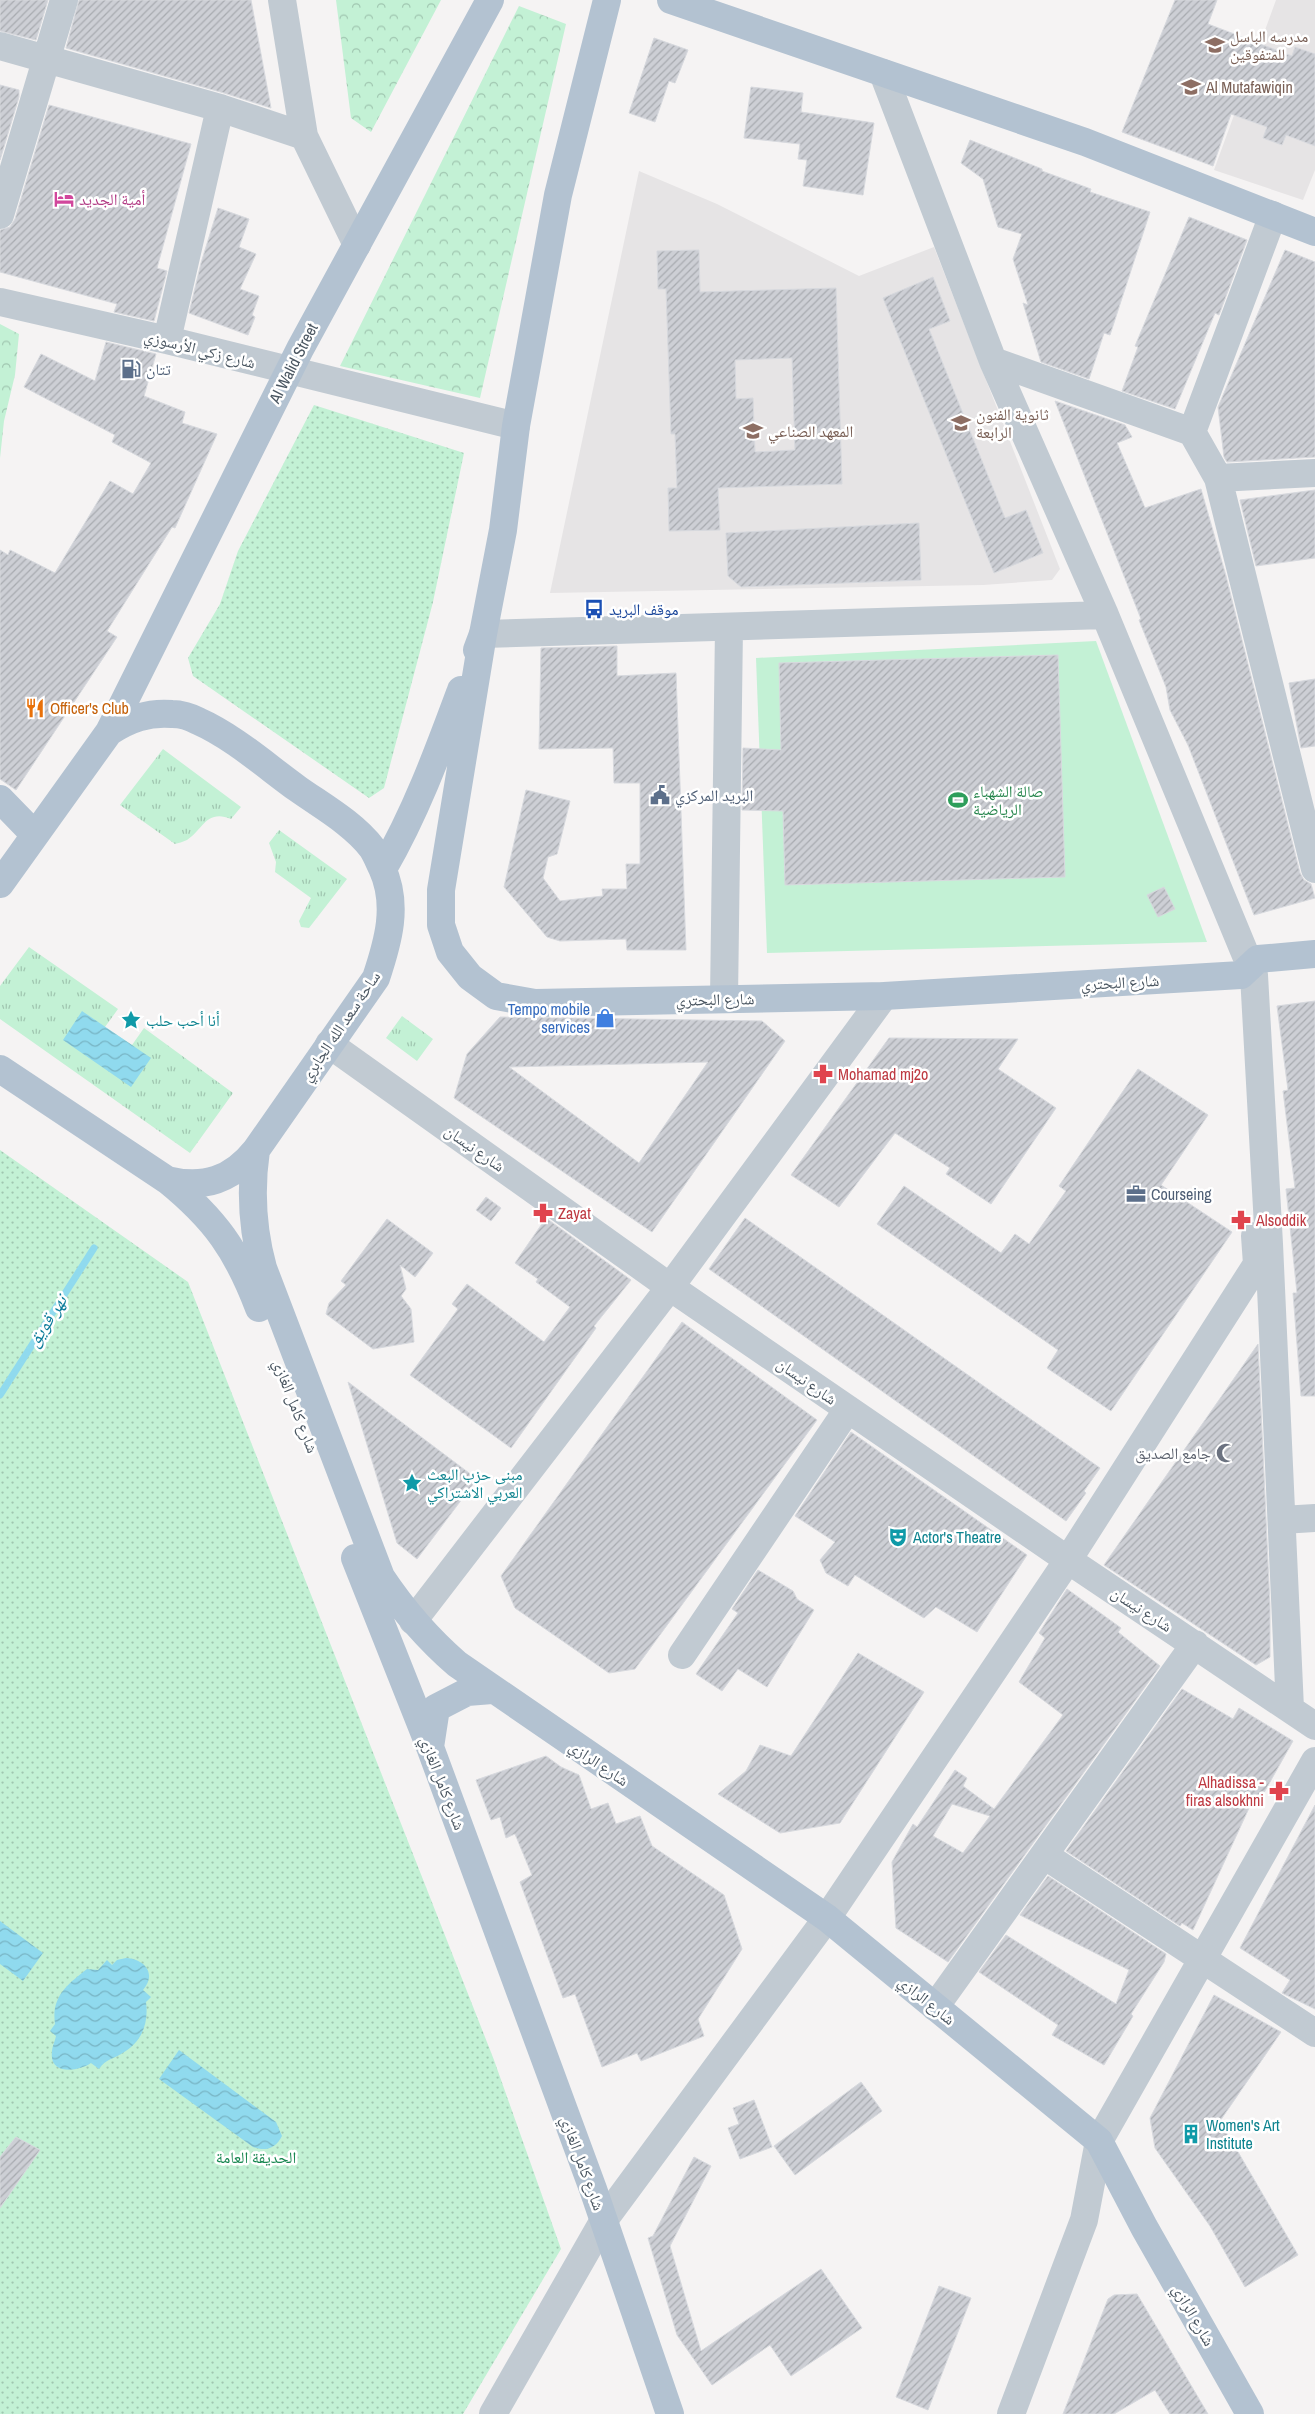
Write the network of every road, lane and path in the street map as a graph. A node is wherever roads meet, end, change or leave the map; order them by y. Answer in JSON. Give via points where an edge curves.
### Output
{"nodes":[{"id":1,"x":64,"y":0,"type":"edge"},
{"id":2,"x":282,"y":0,"type":"edge"},
{"id":3,"x":490,"y":0,"type":"edge"},
{"id":4,"x":607,"y":0,"type":"edge"},
{"id":5,"x":671,"y":0,"type":"edge"},
{"id":6,"x":0,"y":46,"type":"edge"},
{"id":7,"x":46,"y":60,"type":"junction"},
{"id":8,"x":883,"y":73,"type":"junction"},
{"id":9,"x":220,"y":108,"type":"junction"},
{"id":10,"x":304,"y":136,"type":"junction"},
{"id":11,"x":0,"y":215,"type":"edge"},
{"id":12,"x":1273,"y":215,"type":"junction"},
{"id":13,"x":1315,"y":232,"type":"edge"},
{"id":14,"x":357,"y":245,"type":"junction"},
{"id":15,"x":0,"y":302,"type":"edge"},
{"id":16,"x":167,"y":340,"type":"junction"},
{"id":17,"x":992,"y":361,"type":"junction"},
{"id":18,"x":289,"y":371,"type":"junction"},
{"id":19,"x":516,"y":426,"type":"junction"},
{"id":20,"x":1192,"y":432,"type":"junction"},
{"id":21,"x":1315,"y":473,"type":"edge"},
{"id":22,"x":1218,"y":478,"type":"junction"},
{"id":23,"x":1105,"y":615,"type":"junction"},
{"id":24,"x":729,"y":627,"type":"junction"},
{"id":25,"x":483,"y":634,"type":"junction"},
{"id":26,"x":109,"y":732,"type":"junction"},
{"id":27,"x":0,"y":799,"type":"edge"},
{"id":28,"x":34,"y":834,"type":"junction"},
{"id":29,"x":1315,"y":869,"type":"edge"},
{"id":30,"x":383,"y":870,"type":"junction"},
{"id":31,"x":0,"y":884,"type":"edge"},
{"id":32,"x":1315,"y":954,"type":"edge"},
{"id":33,"x":1246,"y":971,"type":"junction"},
{"id":34,"x":884,"y":996,"type":"junction"},
{"id":35,"x":724,"y":999,"type":"junction"},
{"id":36,"x":329,"y":1044,"type":"junction"},
{"id":37,"x":0,"y":1069,"type":"edge"},
{"id":38,"x":256,"y":1150,"type":"junction"},
{"id":39,"x":167,"y":1180,"type":"junction"},
{"id":40,"x":670,"y":1287,"type":"junction"},
{"id":41,"x":848,"y":1409,"type":"junction"},
{"id":42,"x":1315,"y":1518,"type":"edge"},
{"id":43,"x":1282,"y":1520,"type":"junction"},
{"id":44,"x":1068,"y":1560,"type":"junction"},
{"id":45,"x":413,"y":1621,"type":"junction"},
{"id":46,"x":1195,"y":1644,"type":"junction"},
{"id":47,"x":682,"y":1655,"type":"dead end"},
{"id":48,"x":492,"y":1690,"type":"junction"},
{"id":49,"x":1290,"y":1709,"type":"junction"},
{"id":50,"x":1315,"y":1726,"type":"edge"},
{"id":51,"x":430,"y":1747,"type":"junction"},
{"id":52,"x":1315,"y":1761,"type":"edge"},
{"id":53,"x":1044,"y":1855,"type":"junction"},
{"id":54,"x":827,"y":1918,"type":"junction"},
{"id":55,"x":1203,"y":1958,"type":"junction"},
{"id":56,"x":935,"y":2007,"type":"junction"},
{"id":57,"x":1315,"y":2033,"type":"edge"},
{"id":58,"x":1099,"y":2141,"type":"junction"},
{"id":59,"x":604,"y":2220,"type":"junction"},
{"id":60,"x":1020,"y":2407,"type":"edge"},
{"id":61,"x":493,"y":2414,"type":"edge"},
{"id":62,"x":670,"y":2414,"type":"edge"},
{"id":63,"x":1250,"y":2414,"type":"edge"}],
"edges":[{"from":1,"to":7,"type":"street"},
{"from":2,"to":10,"type":"street"},
{"from":3,"to":14,"type":"main road","name":"Al Walid Street"},
{"from":4,"to":19,"type":"main road","via":[[558,195]]},
{"from":5,"to":8,"type":"main road"},
{"from":6,"to":7,"type":"street"},
{"from":7,"to":9,"type":"street"},
{"from":7,"to":11,"type":"street"},
{"from":8,"to":12,"type":"main road","via":[[1085,142]]},
{"from":8,"to":17,"type":"street"},
{"from":9,"to":10,"type":"street"},
{"from":9,"to":16,"type":"street"},
{"from":10,"to":14,"type":"street"},
{"from":12,"to":13,"type":"main road"},
{"from":12,"to":20,"type":"street"},
{"from":14,"to":18,"type":"main road","name":"Al Walid Street"},
{"from":15,"to":16,"type":"street","name":"شارع زكي الأرسوزي"},
{"from":16,"to":18,"type":"street","name":"شارع زكي الأرسوزي"},
{"from":17,"to":20,"type":"street"},
{"from":17,"to":23,"type":"street"},
{"from":18,"to":19,"type":"street","name":"شارع زكي الأرسوزي"},
{"from":18,"to":26,"type":"main road","name":"Al Walid Street"},
{"from":19,"to":25,"type":"main road","via":[[503,530]]},
{"from":20,"to":22,"type":"street"},
{"from":21,"to":22,"type":"street"},
{"from":22,"to":29,"type":"street"},
{"from":23,"to":24,"type":"street"},
{"from":23,"to":33,"type":"street"},
{"from":24,"to":25,"type":"street"},
{"from":24,"to":35,"type":"street"},
{"from":25,"to":30,"type":"main road","via":[[422,793]]},
{"from":25,"to":35,"type":"main road","name":"شارع البحتري","via":[[441,890],[441,925],[450,952],[470,977],[496,996],[535,1003]]},
{"from":26,"to":28,"type":"main road","name":"ساحة سعد الله الجابري"},
{"from":26,"to":30,"type":"main road","name":"ساحة سعد الله الجابري","via":[[128,720],[149,714],[174,714],[197,720],[228,738],[353,829],[371,848]]},
{"from":27,"to":28,"type":"main road"},
{"from":28,"to":31,"type":"main road","name":"ساحة سعد الله الجابري"},
{"from":30,"to":36,"type":"main road","name":"ساحة سعد الله الجابري","via":[[391,896],[386,949],[376,978]]},
{"from":32,"to":33,"type":"main road","name":"شارع البحتري","via":[[1258,959]]},
{"from":33,"to":34,"type":"main road","name":"شارع البحتري"},
{"from":33,"to":43,"type":"street","via":[[1254,975],[1256,1005]]},
{"from":33,"to":44,"type":"street","via":[[1257,1264]]},
{"from":34,"to":35,"type":"main road","name":"شارع البحتري"},
{"from":34,"to":40,"type":"street"},
{"from":36,"to":38,"type":"main road","name":"ساحة سعد الله الجابري"},
{"from":36,"to":40,"type":"street","name":"شارع نيسان"},
{"from":37,"to":39,"type":"main road","name":"ساحة سعد الله الجابري"},
{"from":38,"to":39,"type":"main road","name":"ساحة سعد الله الجابري","via":[[246,1163],[217,1181],[183,1184]]},
{"from":38,"to":45,"type":"main road","name":"شارع كامل الغازي","via":[[252,1213],[263,1268],[381,1577]]},
{"from":39,"to":51,"type":"main road","name":"شارع كامل الغازي","via":[[213,1222],[244,1271]]},
{"from":40,"to":41,"type":"street","name":"شارع نيسان"},
{"from":40,"to":45,"type":"street"},
{"from":41,"to":44,"type":"street","name":"شارع نيسان"},
{"from":41,"to":47,"type":"street"},
{"from":42,"to":43,"type":"street"},
{"from":43,"to":49,"type":"street"},
{"from":44,"to":46,"type":"street","name":"شارع نيسان"},
{"from":44,"to":54,"type":"street"},
{"from":45,"to":48,"type":"main road","name":"شارع كامل الغازي","via":[[457,1664]]},
{"from":46,"to":49,"type":"street","name":"شارع نيسان"},
{"from":46,"to":53,"type":"street"},
{"from":48,"to":51,"type":"main road","via":[[467,1692],[436,1708]]},
{"from":48,"to":54,"type":"main road","name":"شارع الرازي"},
{"from":49,"to":50,"type":"street","name":"شارع نيسان"},
{"from":51,"to":59,"type":"main road","name":"شارع كامل الغازي"},
{"from":52,"to":55,"type":"street"},
{"from":53,"to":55,"type":"street"},
{"from":53,"to":56,"type":"street"},
{"from":54,"to":56,"type":"main road","name":"شارع الرازي"},
{"from":54,"to":59,"type":"street"},
{"from":55,"to":57,"type":"street"},
{"from":55,"to":58,"type":"street"},
{"from":56,"to":58,"type":"main road","name":"شارع الرازي"},
{"from":58,"to":60,"type":"street","via":[[1084,2220]]},
{"from":58,"to":63,"type":"main road","name":"شارع الرازي"},
{"from":59,"to":61,"type":"street"},
{"from":59,"to":62,"type":"main road","name":"شارع كامل الغازي"}]}
